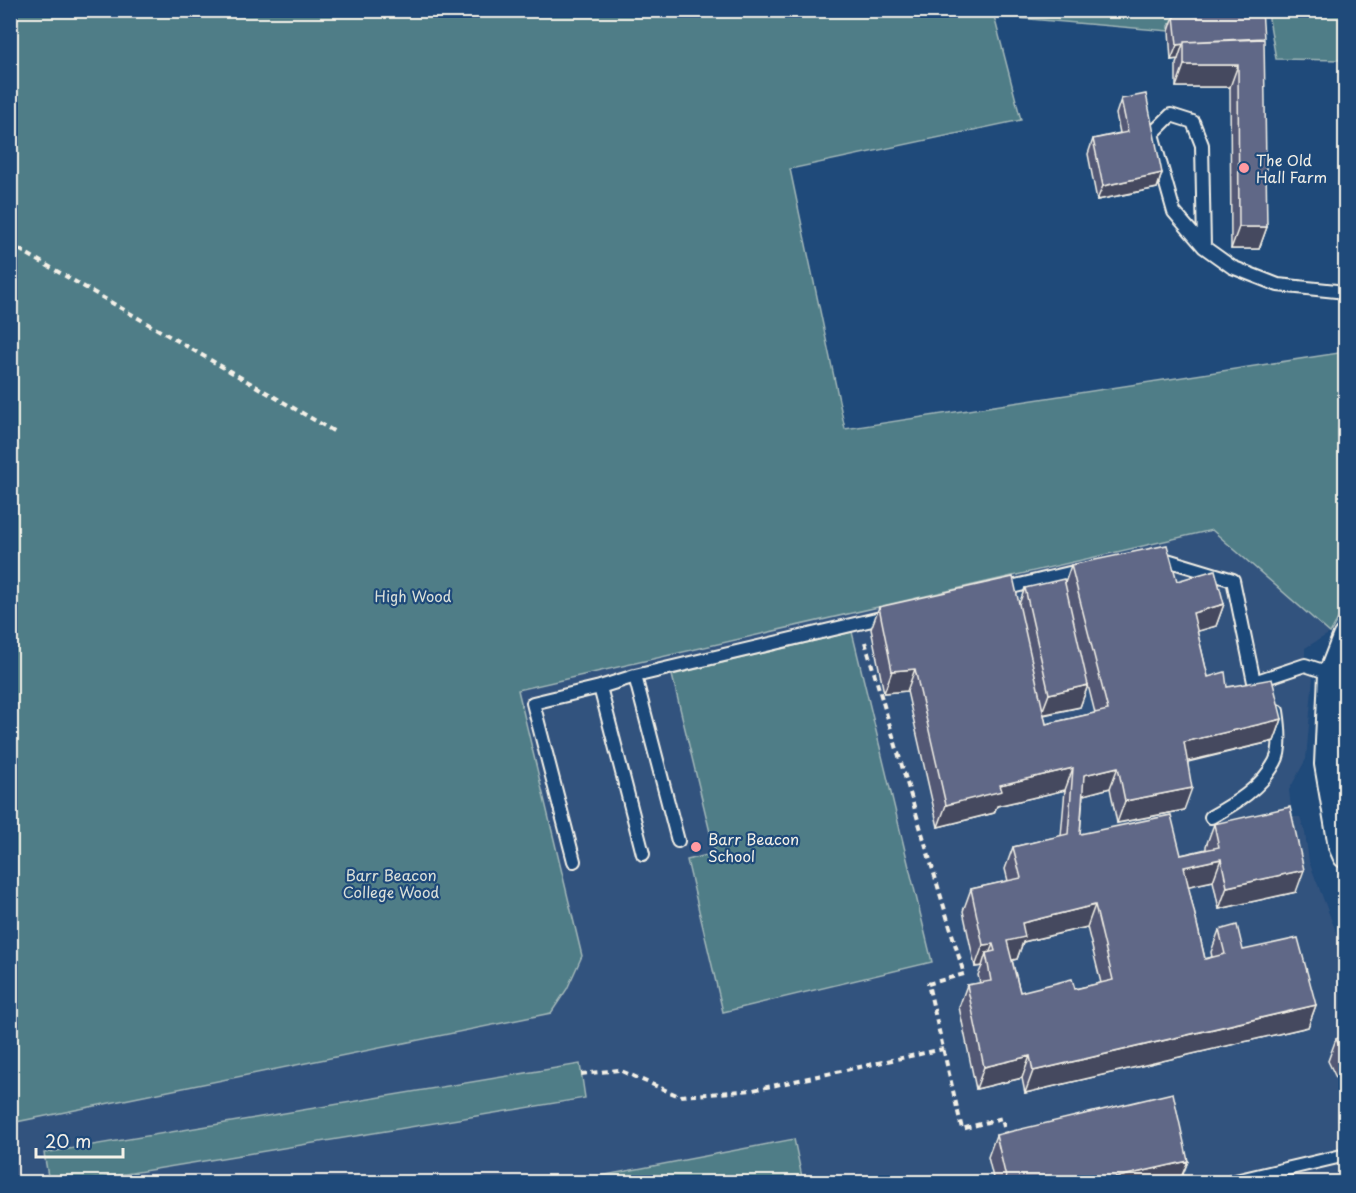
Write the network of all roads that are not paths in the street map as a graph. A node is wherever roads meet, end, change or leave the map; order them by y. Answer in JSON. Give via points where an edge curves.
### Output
{"nodes":[{"id":1,"x":1204,"y":247,"type":"junction"},
{"id":2,"x":1346,"y":292,"type":"edge"},
{"id":3,"x":1148,"y":555,"type":"edge"},
{"id":4,"x":1090,"y":568,"type":"edge"},
{"id":5,"x":986,"y":593,"type":"edge"},
{"id":6,"x":905,"y":612,"type":"edge"},
{"id":7,"x":1346,"y":638,"type":"edge"},
{"id":8,"x":1332,"y":674,"type":"junction"},
{"id":9,"x":635,"y":676,"type":"junction"},
{"id":10,"x":1254,"y":681,"type":"junction"},
{"id":11,"x":600,"y":687,"type":"junction"},
{"id":12,"x":1211,"y":817,"type":"dead end"},
{"id":13,"x":678,"y":841,"type":"dead end"},
{"id":14,"x":643,"y":854,"type":"dead end"},
{"id":15,"x":1346,"y":855,"type":"edge"},
{"id":16,"x":574,"y":861,"type":"dead end"},
{"id":17,"x":1346,"y":1155,"type":"edge"},
{"id":18,"x":1231,"y":1182,"type":"edge"}],
"edges":[{"from":1,"to":1,"type":"lane","via":[[1174,212],[1152,134],[1171,115],[1193,122],[1202,145]]},
{"from":1,"to":2,"type":"lane","via":[[1232,267],[1278,285]]},
{"from":3,"to":10,"type":"lane","via":[[1233,580]]},
{"from":4,"to":5,"type":"lane"},
{"from":6,"to":9,"type":"lane"},
{"from":7,"to":8,"type":"street"},
{"from":8,"to":10,"type":"lane","via":[[1305,664]]},
{"from":8,"to":15,"type":"street","via":[[1328,764]]},
{"from":9,"to":11,"type":"lane"},
{"from":9,"to":13,"type":"lane"},
{"from":10,"to":12,"type":"lane","via":[[1271,693],[1280,729],[1277,761],[1240,801]]},
{"from":11,"to":14,"type":"lane"},
{"from":11,"to":16,"type":"lane","via":[[533,703]]},
{"from":17,"to":18,"type":"lane"}]}
